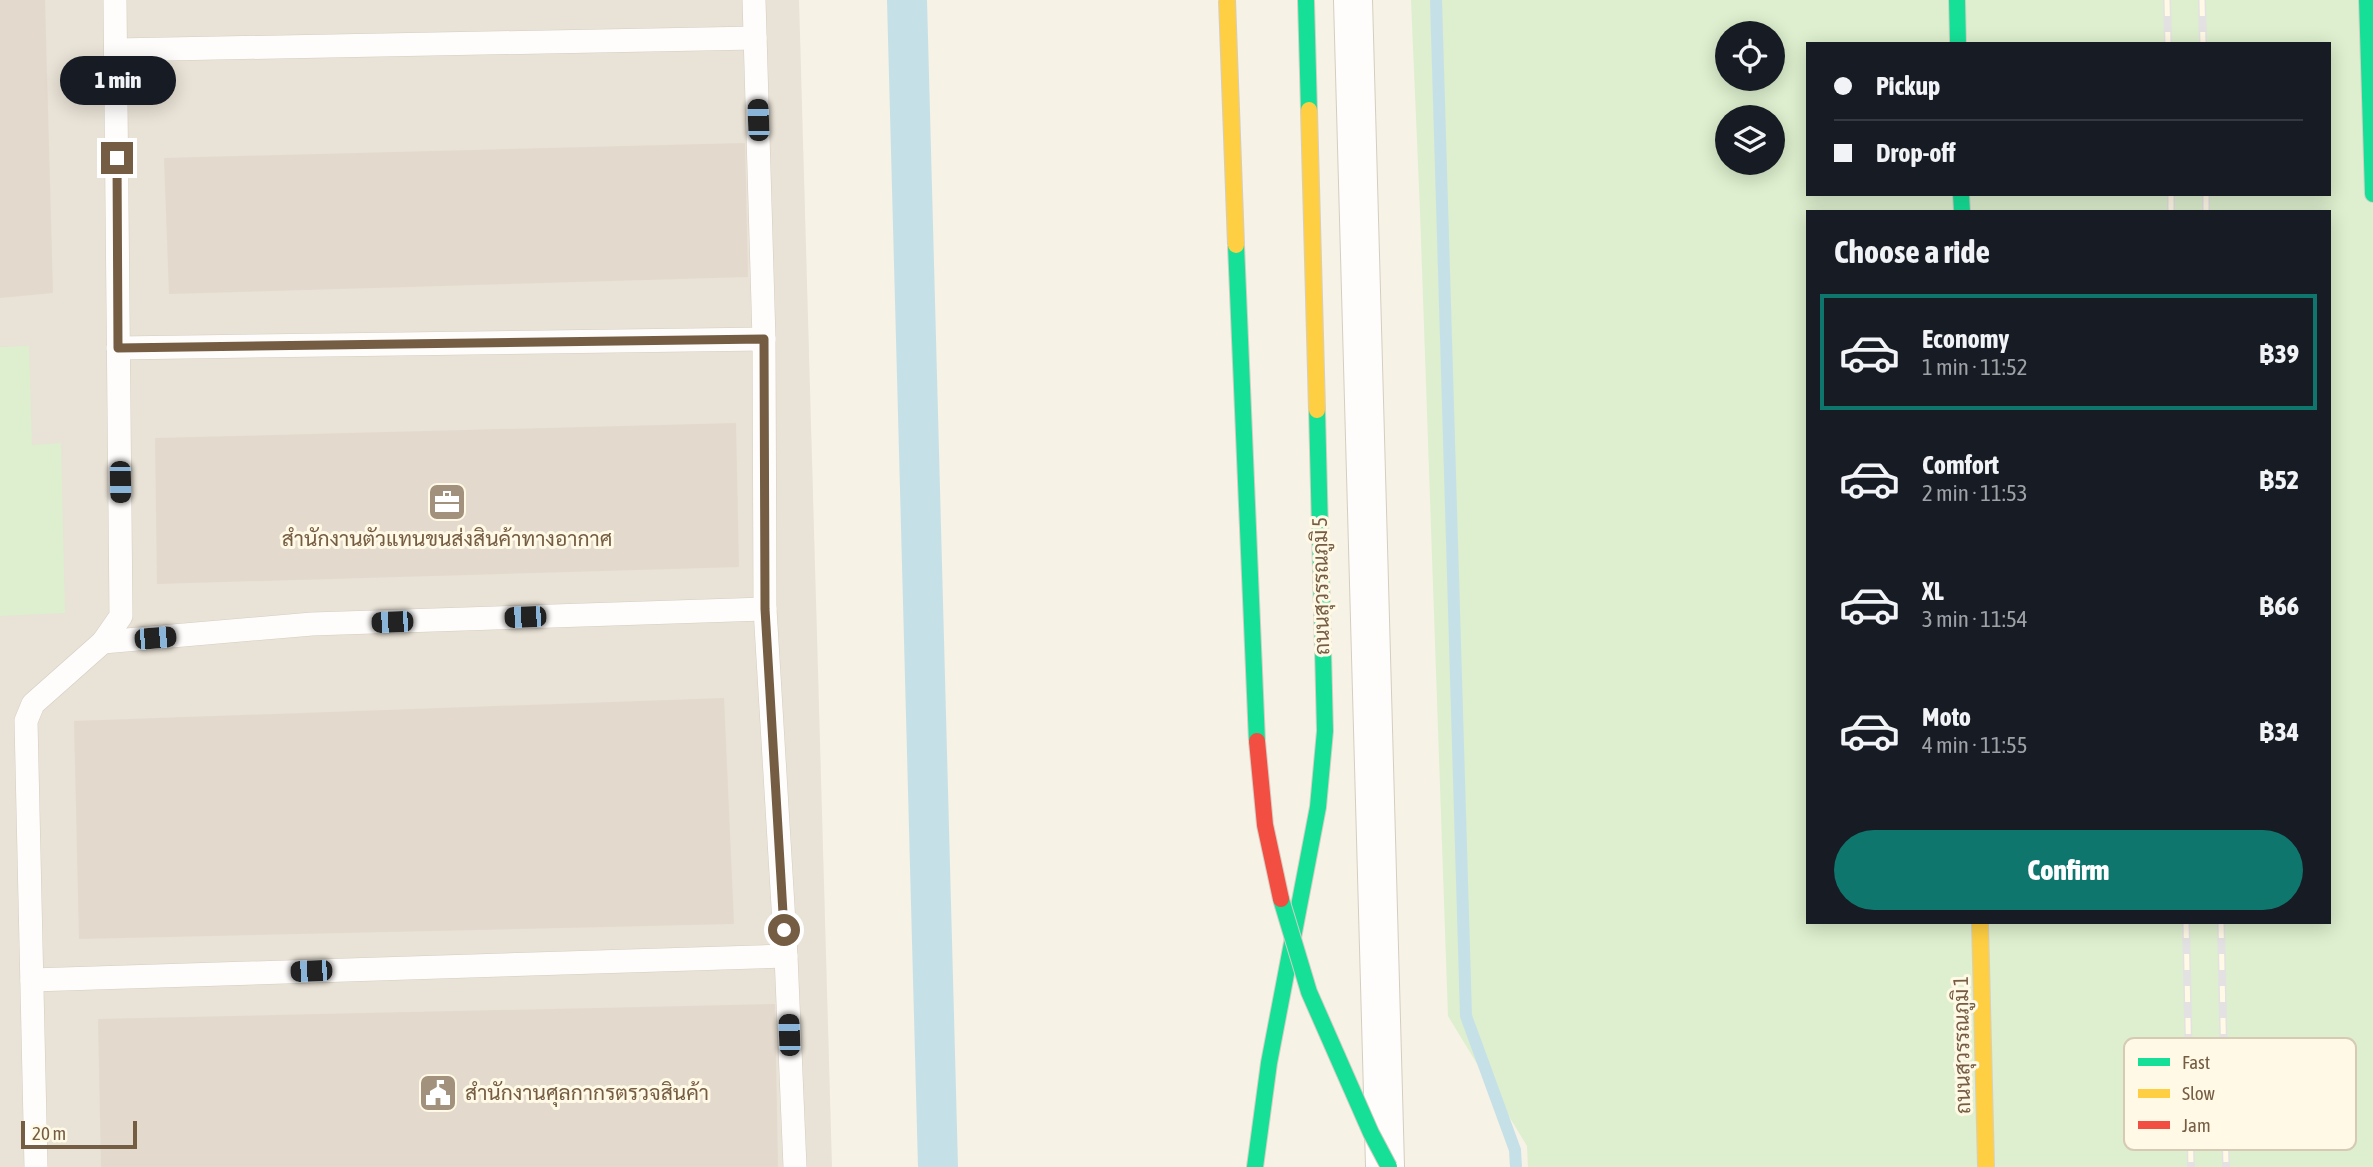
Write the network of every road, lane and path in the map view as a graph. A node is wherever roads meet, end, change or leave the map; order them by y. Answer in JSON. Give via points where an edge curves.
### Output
{"nodes":[{"id":1,"x":115,"y":0,"type":"edge"},
{"id":2,"x":754,"y":0,"type":"edge"},
{"id":3,"x":1227,"y":0,"type":"edge"},
{"id":4,"x":1306,"y":0,"type":"edge"},
{"id":5,"x":1353,"y":0,"type":"edge"},
{"id":6,"x":1956,"y":0,"type":"edge"},
{"id":7,"x":2367,"y":0,"type":"edge"},
{"id":8,"x":755,"y":38,"type":"junction"},
{"id":9,"x":1958,"y":42,"type":"edge"},
{"id":10,"x":116,"y":50,"type":"junction"},
{"id":11,"x":2373,"y":194,"type":"edge"},
{"id":12,"x":764,"y":339,"type":"junction"},
{"id":13,"x":118,"y":348,"type":"junction"},
{"id":14,"x":765,"y":609,"type":"junction"},
{"id":15,"x":103,"y":642,"type":"junction"},
{"id":16,"x":1980,"y":924,"type":"edge"},
{"id":17,"x":786,"y":956,"type":"junction"},
{"id":18,"x":32,"y":980,"type":"junction"},
{"id":19,"x":36,"y":1167,"type":"edge"},
{"id":20,"x":795,"y":1167,"type":"edge"},
{"id":21,"x":1255,"y":1167,"type":"edge"},
{"id":22,"x":1387,"y":1167,"type":"edge"},
{"id":23,"x":1986,"y":1167,"type":"edge"}],
"edges":[{"from":1,"to":10,"type":"lane"},
{"from":2,"to":8,"type":"lane"},
{"from":3,"to":22,"type":"main road","bridge":true,"via":[[1255,722],[1265,825],[1309,992]]},
{"from":4,"to":21,"type":"main road","name":"ถนนสุวรรณภูมิ 5","via":[[1325,730],[1318,807],[1269,1063]]},
{"from":5,"to":22,"type":"street"},
{"from":6,"to":9,"type":"main road"},
{"from":7,"to":11,"type":"main road"},
{"from":8,"to":10,"type":"lane"},
{"from":8,"to":12,"type":"lane"},
{"from":10,"to":13,"type":"lane"},
{"from":12,"to":13,"type":"lane"},
{"from":12,"to":14,"type":"lane"},
{"from":13,"to":15,"type":"lane","via":[[121,616]]},
{"from":14,"to":15,"type":"lane","via":[[312,624]]},
{"from":14,"to":17,"type":"lane"},
{"from":15,"to":18,"type":"lane","via":[[33,704],[26,721]]},
{"from":16,"to":23,"type":"main road","name":"ถนนสุวรรณภูมิ 1"},
{"from":17,"to":18,"type":"lane"},
{"from":17,"to":20,"type":"lane"},
{"from":18,"to":19,"type":"lane"}]}
